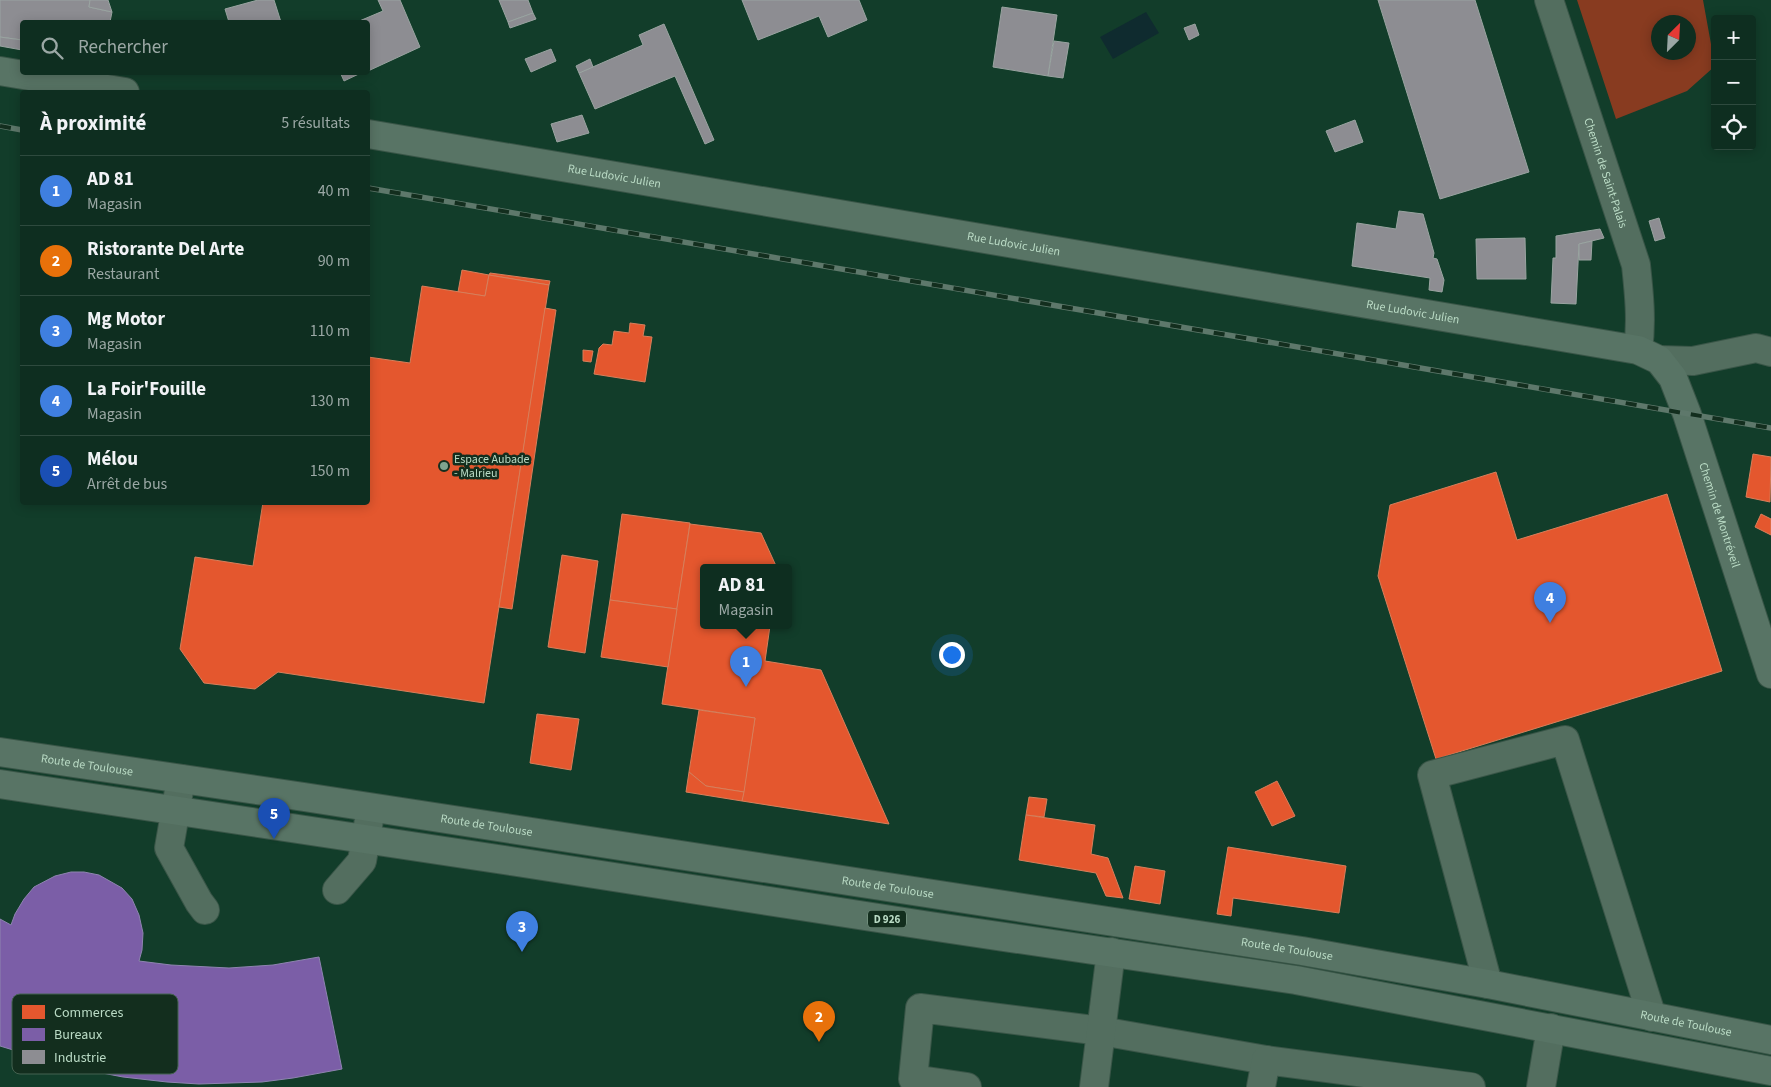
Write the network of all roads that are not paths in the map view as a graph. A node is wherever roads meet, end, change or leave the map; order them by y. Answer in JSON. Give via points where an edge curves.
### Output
{"nodes":[{"id":1,"x":1549,"y":0,"type":"edge"},
{"id":2,"x":0,"y":71,"type":"edge"},
{"id":3,"x":20,"y":74,"type":"edge"},
{"id":4,"x":24,"y":75,"type":"edge"},
{"id":5,"x":113,"y":90,"type":"edge"},
{"id":6,"x":370,"y":134,"type":"edge"},
{"id":7,"x":1766,"y":344,"type":"edge"},
{"id":8,"x":1649,"y":355,"type":"junction"},
{"id":9,"x":1771,"y":674,"type":"edge"},
{"id":10,"x":0,"y":752,"type":"edge"},
{"id":11,"x":181,"y":779,"type":"junction"},
{"id":12,"x":0,"y":784,"type":"edge"},
{"id":13,"x":371,"y":808,"type":"junction"},
{"id":14,"x":175,"y":811,"type":"junction"},
{"id":15,"x":366,"y":839,"type":"junction"},
{"id":16,"x":337,"y":890,"type":"dead end"},
{"id":17,"x":206,"y":910,"type":"dead end"},
{"id":18,"x":1110,"y":952,"type":"junction"},
{"id":19,"x":1488,"y":984,"type":"junction"},
{"id":20,"x":1652,"y":1017,"type":"junction"},
{"id":21,"x":1551,"y":1028,"type":"junction"},
{"id":22,"x":1101,"y":1031,"type":"junction"},
{"id":23,"x":1771,"y":1040,"type":"edge"},
{"id":24,"x":1266,"y":1060,"type":"junction"},
{"id":25,"x":1771,"y":1071,"type":"edge"},
{"id":26,"x":967,"y":1087,"type":"edge"},
{"id":27,"x":1094,"y":1087,"type":"edge"},
{"id":28,"x":1261,"y":1087,"type":"edge"},
{"id":29,"x":1472,"y":1087,"type":"edge"},
{"id":30,"x":1541,"y":1087,"type":"edge"}],
"edges":[{"from":1,"to":8,"type":"street","name":"Chemin de Saint-Palais","via":[[1636,265],[1640,333]]},
{"from":2,"to":3,"type":"main road"},
{"from":4,"to":5,"type":"main road"},
{"from":6,"to":8,"type":"main road","name":"Rue Ludovic Julien"},
{"from":7,"to":8,"type":"street","via":[[1693,360]]},
{"from":8,"to":9,"type":"main road","name":"Chemin de Montréveil","via":[[1674,378]]},
{"from":10,"to":11,"type":"main road","name":"Route de Toulouse"},
{"from":11,"to":13,"type":"main road","name":"Route de Toulouse"},
{"from":11,"to":14,"type":"street"},
{"from":12,"to":14,"type":"main road","number":"D 926"},
{"from":13,"to":15,"type":"street"},
{"from":13,"to":19,"type":"main road","name":"Route de Toulouse","via":[[1292,950]]},
{"from":14,"to":15,"type":"main road","number":"D 926"},
{"from":14,"to":17,"type":"street","via":[[169,848]]},
{"from":15,"to":16,"type":"street","via":[[362,861]]},
{"from":15,"to":18,"type":"main road","number":"D 926"},
{"from":18,"to":21,"type":"main road","number":"D 926","via":[[1296,980]]},
{"from":18,"to":22,"type":"street"},
{"from":19,"to":20,"type":"main road","name":"Route de Toulouse"},
{"from":19,"to":20,"type":"street","via":[[1432,775],[1565,740]]},
{"from":20,"to":23,"type":"main road","name":"Route de Toulouse"},
{"from":21,"to":25,"type":"main road","number":"D 926"},
{"from":21,"to":30,"type":"street"},
{"from":22,"to":24,"type":"street"},
{"from":22,"to":26,"type":"street","via":[[920,1008],[913,1079]]},
{"from":22,"to":27,"type":"street"},
{"from":24,"to":28,"type":"street"},
{"from":24,"to":29,"type":"street"}]}
